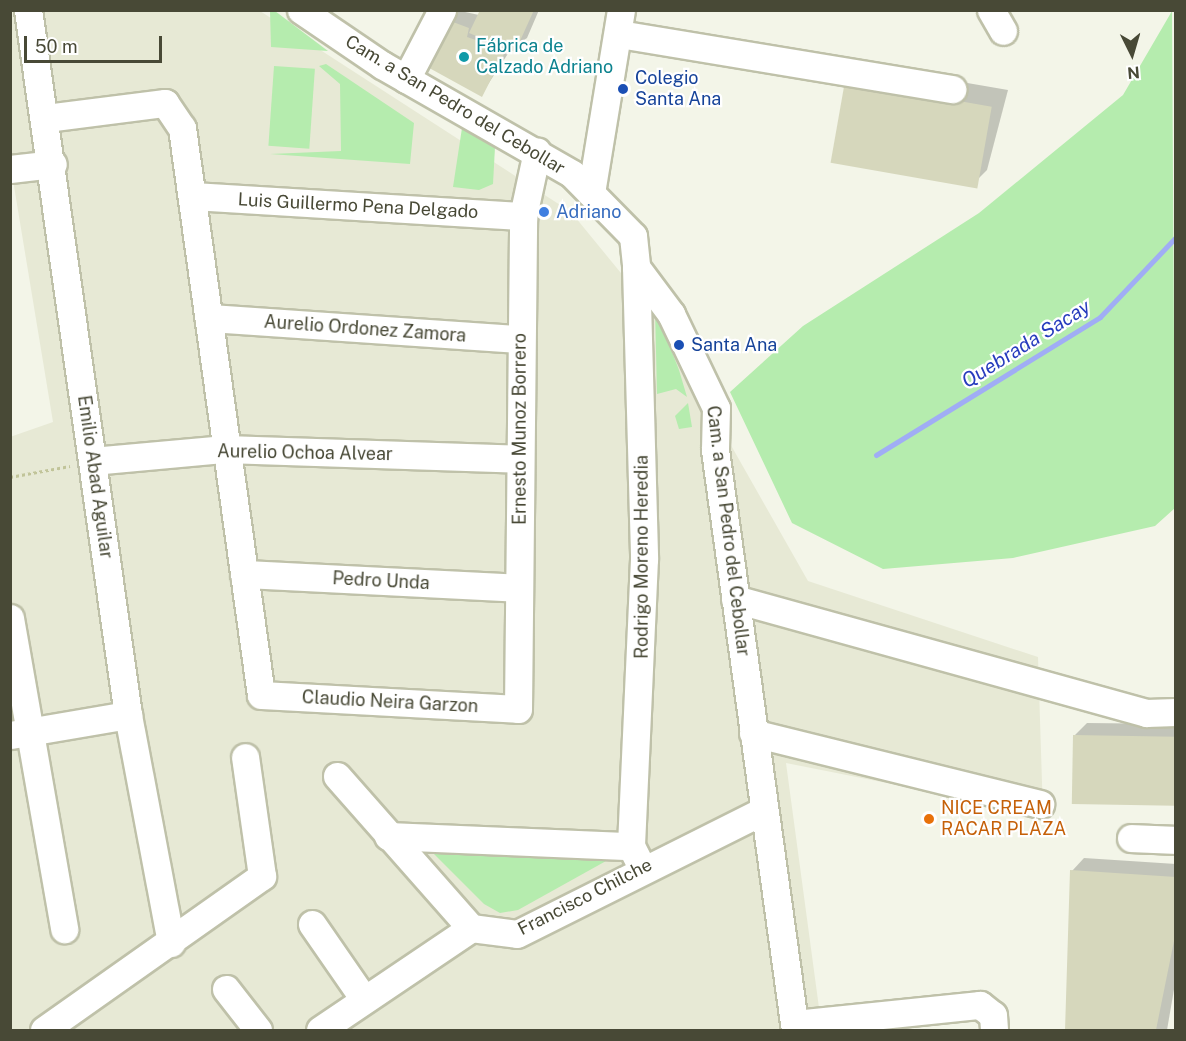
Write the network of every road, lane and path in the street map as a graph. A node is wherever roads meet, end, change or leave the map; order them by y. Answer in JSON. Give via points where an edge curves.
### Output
{"nodes":[{"id":1,"x":28,"y":10,"type":"edge"},
{"id":2,"x":301,"y":10,"type":"edge"},
{"id":3,"x":442,"y":10,"type":"edge"},
{"id":4,"x":620,"y":22,"type":"edge"},
{"id":5,"x":405,"y":79,"type":"junction"},
{"id":6,"x":952,"y":89,"type":"dead end"},
{"id":7,"x":46,"y":118,"type":"junction"},
{"id":8,"x":537,"y":151,"type":"junction"},
{"id":9,"x":53,"y":164,"type":"junction"},
{"id":10,"x":10,"y":170,"type":"edge"},
{"id":11,"x":591,"y":193,"type":"junction"},
{"id":12,"x":194,"y":196,"type":"junction"},
{"id":13,"x":523,"y":216,"type":"junction"},
{"id":14,"x":636,"y":267,"type":"junction"},
{"id":15,"x":209,"y":318,"type":"junction"},
{"id":16,"x":520,"y":339,"type":"junction"},
{"id":17,"x":225,"y":449,"type":"junction"},
{"id":18,"x":519,"y":459,"type":"junction"},
{"id":19,"x":92,"y":462,"type":"junction"},
{"id":20,"x":10,"y":477,"type":"edge"},
{"id":21,"x":244,"y":574,"type":"junction"},
{"id":22,"x":519,"y":588,"type":"junction"},
{"id":23,"x":735,"y":599,"type":"junction"},
{"id":24,"x":10,"y":618,"type":"edge"},
{"id":25,"x":518,"y":709,"type":"joint"},
{"id":26,"x":1176,"y":712,"type":"edge"},
{"id":27,"x":128,"y":716,"type":"junction"},
{"id":28,"x":753,"y":733,"type":"junction"},
{"id":29,"x":20,"y":734,"type":"edge"},
{"id":30,"x":246,"y":757,"type":"dead end"},
{"id":31,"x":338,"y":776,"type":"dead end"},
{"id":32,"x":1040,"y":804,"type":"dead end"},
{"id":33,"x":763,"y":811,"type":"junction"},
{"id":34,"x":388,"y":836,"type":"junction"},
{"id":35,"x":1131,"y":838,"type":"dead end"},
{"id":36,"x":1176,"y":840,"type":"edge"},
{"id":37,"x":637,"y":857,"type":"junction"},
{"id":38,"x":312,"y":924,"type":"dead end"},
{"id":39,"x":471,"y":928,"type":"junction"},
{"id":40,"x":64,"y":929,"type":"dead end"},
{"id":41,"x":171,"y":943,"type":"junction"},
{"id":42,"x":226,"y":989,"type":"dead end"},
{"id":43,"x":364,"y":999,"type":"junction"},
{"id":44,"x":795,"y":1027,"type":"edge"},
{"id":45,"x":44,"y":1030,"type":"edge"},
{"id":46,"x":258,"y":1030,"type":"edge"},
{"id":47,"x":320,"y":1030,"type":"edge"},
{"id":48,"x":994,"y":1030,"type":"edge"}],
"edges":[{"from":1,"to":7,"type":"street","name":"Emilio Abad Aguilar"},
{"from":2,"to":5,"type":"street","name":"Cam. a San Pedro del Cebollar"},
{"from":3,"to":5,"type":"street"},
{"from":4,"to":6,"type":"street"},
{"from":4,"to":11,"type":"street"},
{"from":5,"to":8,"type":"street","name":"Cam. a San Pedro del Cebollar"},
{"from":7,"to":9,"type":"street","name":"Emilio Abad Aguilar"},
{"from":7,"to":12,"type":"street","via":[[165,103],[182,128]]},
{"from":8,"to":11,"type":"street","name":"Cam. a San Pedro del Cebollar"},
{"from":8,"to":13,"type":"street","name":"Ernesto Munoz Borrero"},
{"from":9,"to":10,"type":"street"},
{"from":9,"to":19,"type":"street","name":"Emilio Abad Aguilar"},
{"from":11,"to":14,"type":"street","name":"Cam. a San Pedro del Cebollar","via":[[633,236]]},
{"from":12,"to":13,"type":"street","name":"Luis Guillermo Pena Delgado"},
{"from":12,"to":15,"type":"street"},
{"from":13,"to":16,"type":"street","name":"Ernesto Munoz Borrero"},
{"from":14,"to":23,"type":"street","name":"Cam. a San Pedro del Cebollar","via":[[671,314],[716,408],[715,450]]},
{"from":14,"to":37,"type":"street","name":"Rodrigo Moreno Heredia","via":[[644,559]]},
{"from":15,"to":16,"type":"street","name":"Aurelio Ordonez Zamora"},
{"from":15,"to":17,"type":"street"},
{"from":16,"to":18,"type":"street","name":"Ernesto Munoz Borrero"},
{"from":17,"to":18,"type":"street","name":"Aurelio Ochoa Alvear"},
{"from":17,"to":19,"type":"street","name":"Aurelio Ochoa Alvear"},
{"from":17,"to":21,"type":"street"},
{"from":18,"to":22,"type":"street","name":"Ernesto Munoz Borrero"},
{"from":19,"to":20,"type":"path"},
{"from":19,"to":27,"type":"street","name":"Emilio Abad Aguilar"},
{"from":21,"to":22,"type":"street","name":"Pedro Unda"},
{"from":21,"to":25,"type":"street","name":"Claudio Neira Garzon","via":[[261,695]]},
{"from":22,"to":25,"type":"street","name":"Ernesto Munoz Borrero"},
{"from":23,"to":26,"type":"street","via":[[1146,713]]},
{"from":23,"to":28,"type":"street","name":"Cam. a San Pedro del Cebollar"},
{"from":24,"to":29,"type":"street"},
{"from":27,"to":29,"type":"street"},
{"from":27,"to":41,"type":"street","name":"Emilio Abad Aguilar"},
{"from":28,"to":32,"type":"street"},
{"from":28,"to":33,"type":"street","name":"Cam. a San Pedro del Cebollar"},
{"from":29,"to":40,"type":"street"},
{"from":30,"to":41,"type":"street","via":[[262,876]]},
{"from":31,"to":34,"type":"street"},
{"from":33,"to":37,"type":"street","name":"Francisco Chilche"},
{"from":33,"to":44,"type":"street","name":"Cam. a San Pedro del Cebollar"},
{"from":34,"to":37,"type":"street"},
{"from":34,"to":39,"type":"street"},
{"from":35,"to":36,"type":"street"},
{"from":37,"to":39,"type":"street","name":"Francisco Chilche","via":[[517,934]]},
{"from":38,"to":43,"type":"street"},
{"from":39,"to":43,"type":"street"},
{"from":41,"to":45,"type":"street"},
{"from":42,"to":46,"type":"street"},
{"from":43,"to":47,"type":"street"},
{"from":44,"to":48,"type":"street","via":[[980,1005],[993,1015]]}]}
